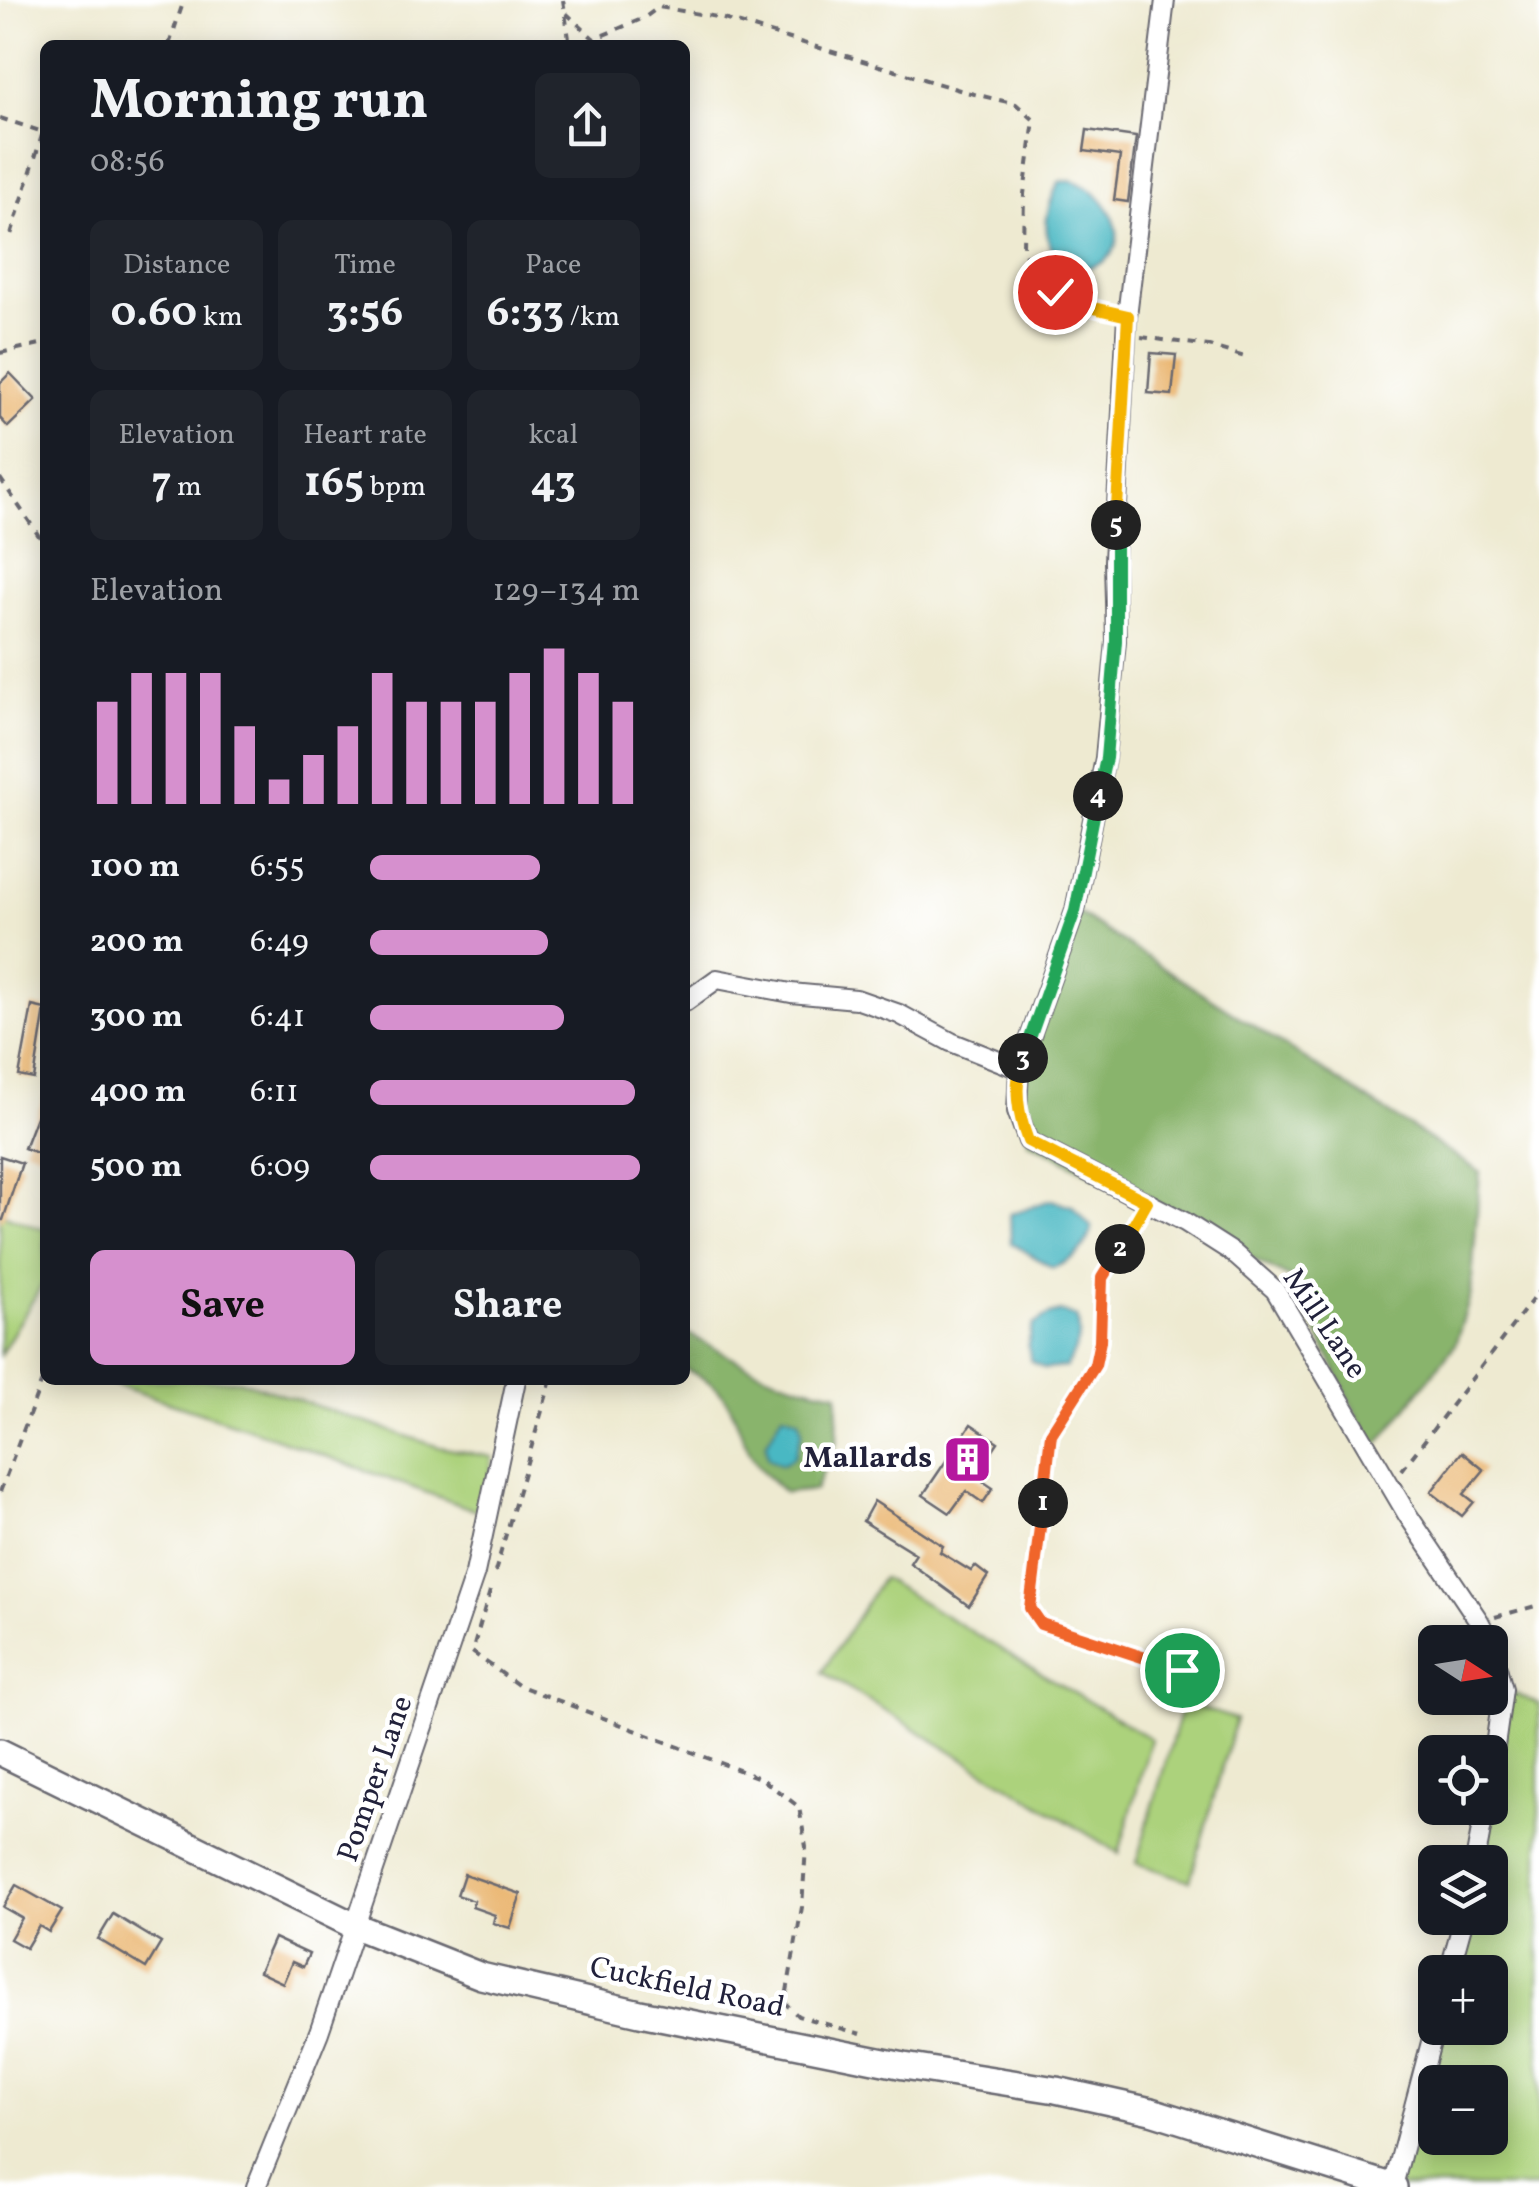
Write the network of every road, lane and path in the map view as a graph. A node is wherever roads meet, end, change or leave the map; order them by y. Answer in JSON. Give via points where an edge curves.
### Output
{"nodes":[{"id":1,"x":184,"y":0,"type":"edge"},
{"id":2,"x":563,"y":0,"type":"edge"},
{"id":3,"x":1165,"y":0,"type":"edge"},
{"id":4,"x":566,"y":13,"type":"junction"},
{"id":5,"x":171,"y":40,"type":"edge"},
{"id":6,"x":569,"y":40,"type":"edge"},
{"id":7,"x":0,"y":118,"type":"edge"},
{"id":8,"x":40,"y":131,"type":"edge"},
{"id":9,"x":40,"y":142,"type":"edge"},
{"id":10,"x":12,"y":235,"type":"dead end"},
{"id":11,"x":1128,"y":316,"type":"junction"},
{"id":12,"x":1126,"y":336,"type":"junction"},
{"id":13,"x":40,"y":344,"type":"edge"},
{"id":14,"x":0,"y":353,"type":"edge"},
{"id":15,"x":1248,"y":358,"type":"dead end"},
{"id":16,"x":0,"y":478,"type":"edge"},
{"id":17,"x":40,"y":537,"type":"edge"},
{"id":18,"x":690,"y":998,"type":"edge"},
{"id":19,"x":1020,"y":1069,"type":"junction"},
{"id":20,"x":1147,"y":1202,"type":"junction"},
{"id":21,"x":1539,"y":1292,"type":"edge"},
{"id":22,"x":40,"y":1385,"type":"edge"},
{"id":23,"x":515,"y":1385,"type":"edge"},
{"id":24,"x":550,"y":1385,"type":"edge"},
{"id":25,"x":1392,"y":1484,"type":"junction"},
{"id":26,"x":0,"y":1492,"type":"edge"},
{"id":27,"x":1539,"y":1604,"type":"edge"},
{"id":28,"x":1479,"y":1621,"type":"junction"},
{"id":29,"x":1481,"y":1625,"type":"edge"},
{"id":30,"x":1190,"y":1706,"type":"dead end"},
{"id":31,"x":0,"y":1752,"type":"edge"},
{"id":32,"x":355,"y":1926,"type":"junction"},
{"id":33,"x":861,"y":2034,"type":"dead end"},
{"id":34,"x":1430,"y":2045,"type":"edge"},
{"id":35,"x":256,"y":2187,"type":"edge"},
{"id":36,"x":1393,"y":2187,"type":"edge"}],
"edges":[{"from":1,"to":5,"type":"path"},
{"from":2,"to":4,"type":"path"},
{"from":3,"to":11,"type":"street","name":"Mill Lane"},
{"from":4,"to":6,"type":"path"},
{"from":4,"to":11,"type":"path","via":[[594,38],[659,7],[717,17],[1016,104],[1034,120],[1023,246],[1035,283]]},
{"from":7,"to":8,"type":"path"},
{"from":9,"to":10,"type":"path"},
{"from":11,"to":12,"type":"street","name":"Mill Lane"},
{"from":12,"to":15,"type":"path","via":[[1199,344]]},
{"from":12,"to":19,"type":"street","name":"Mill Lane","via":[[1106,758],[1075,911]]},
{"from":13,"to":14,"type":"path"},
{"from":16,"to":17,"type":"path"},
{"from":18,"to":19,"type":"street","via":[[717,979],[856,999]]},
{"from":19,"to":20,"type":"street","name":"Mill Lane","via":[[1017,1111],[1028,1141]]},
{"from":20,"to":25,"type":"street","name":"Mill Lane","via":[[1232,1252],[1275,1290]]},
{"from":20,"to":30,"type":"path","via":[[1102,1278],[1095,1365],[1051,1434],[1030,1608],[1041,1624],[1182,1670],[1192,1680]]},
{"from":21,"to":25,"type":"path"},
{"from":22,"to":26,"type":"path"},
{"from":23,"to":32,"type":"street","name":"Pomper Lane","via":[[475,1574]]},
{"from":24,"to":33,"type":"path","via":[[472,1652],[518,1685],[762,1779],[798,1807],[806,1846],[785,2003],[798,2016]]},
{"from":25,"to":28,"type":"street","name":"Mill Lane"},
{"from":27,"to":28,"type":"path"},
{"from":28,"to":29,"type":"street","name":"Mill Lane"},
{"from":31,"to":32,"type":"street","name":"Cuckfield Road"},
{"from":32,"to":35,"type":"street","name":"Pomper Lane"},
{"from":32,"to":36,"type":"street","name":"Cuckfield Road","via":[[481,1976],[847,2055],[1150,2111]]},
{"from":34,"to":36,"type":"street"}]}
